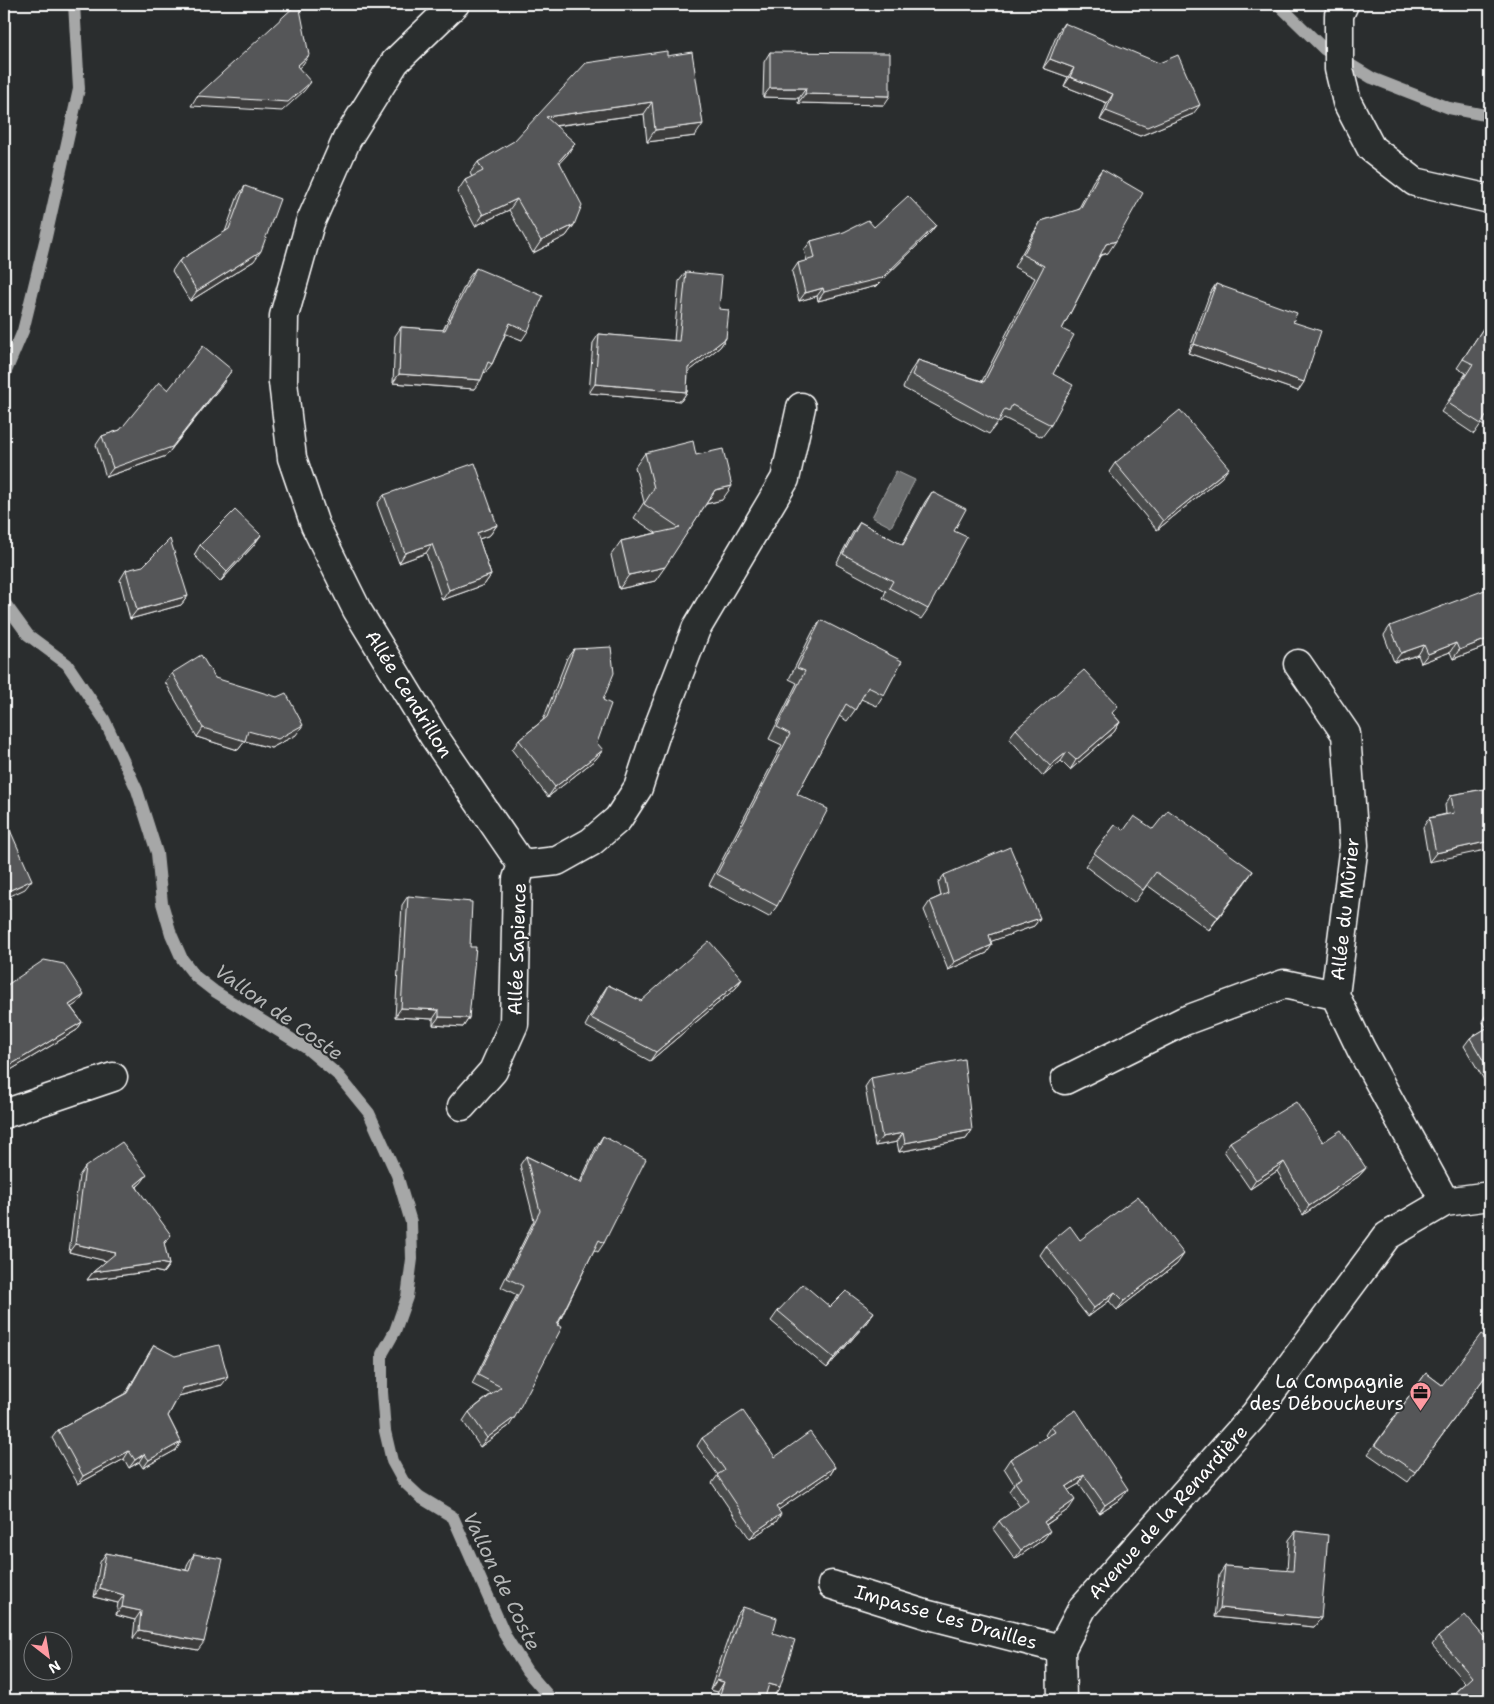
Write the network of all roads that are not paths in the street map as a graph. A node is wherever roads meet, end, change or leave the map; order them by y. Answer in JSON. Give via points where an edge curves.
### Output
{"nodes":[{"id":1,"x":455,"y":4,"type":"edge"},
{"id":2,"x":1344,"y":4,"type":"edge"},
{"id":3,"x":1490,"y":199,"type":"edge"},
{"id":4,"x":801,"y":407,"type":"dead end"},
{"id":5,"x":1298,"y":664,"type":"dead end"},
{"id":6,"x":522,"y":865,"type":"junction"},
{"id":7,"x":1335,"y":995,"type":"junction"},
{"id":8,"x":114,"y":1077,"type":"dead end"},
{"id":9,"x":1066,"y":1080,"type":"dead end"},
{"id":10,"x":462,"y":1106,"type":"dead end"},
{"id":11,"x":4,"y":1114,"type":"edge"},
{"id":12,"x":1490,"y":1196,"type":"edge"},
{"id":13,"x":1445,"y":1202,"type":"junction"},
{"id":14,"x":832,"y":1585,"type":"dead end"},
{"id":15,"x":1061,"y":1648,"type":"junction"},
{"id":16,"x":1062,"y":1700,"type":"edge"}],
"edges":[{"from":1,"to":6,"type":"street","name":"Allée Cendrillon","via":[[395,62],[347,139],[310,222],[284,316],[283,382],[292,458],[315,525],[358,610],[433,735]]},
{"from":2,"to":3,"type":"street","via":[[1339,15],[1340,69],[1347,102],[1372,148],[1415,182]]},
{"from":4,"to":6,"type":"street","via":[[785,479],[696,629],[638,788],[618,819],[590,842],[557,861]]},
{"from":5,"to":7,"type":"street","name":"Allée du Mûrier","via":[[1346,734],[1354,845]]},
{"from":6,"to":10,"type":"street","name":"Allée Sapience","via":[[517,879],[514,1024],[493,1071]]},
{"from":7,"to":9,"type":"street","via":[[1284,984],[1184,1021]]},
{"from":7,"to":13,"type":"street","name":"Allée du Mûrier","via":[[1360,1049]]},
{"from":8,"to":11,"type":"street"},
{"from":12,"to":13,"type":"street","name":"Avenue de la Renardière"},
{"from":13,"to":15,"type":"street","name":"Avenue de la Renardière","via":[[1387,1236],[1256,1414],[1083,1607]]},
{"from":14,"to":15,"type":"street","name":"Impasse Les Drailles","via":[[925,1614]]},
{"from":15,"to":16,"type":"street","name":"Avenue de la Renardière"}]}
